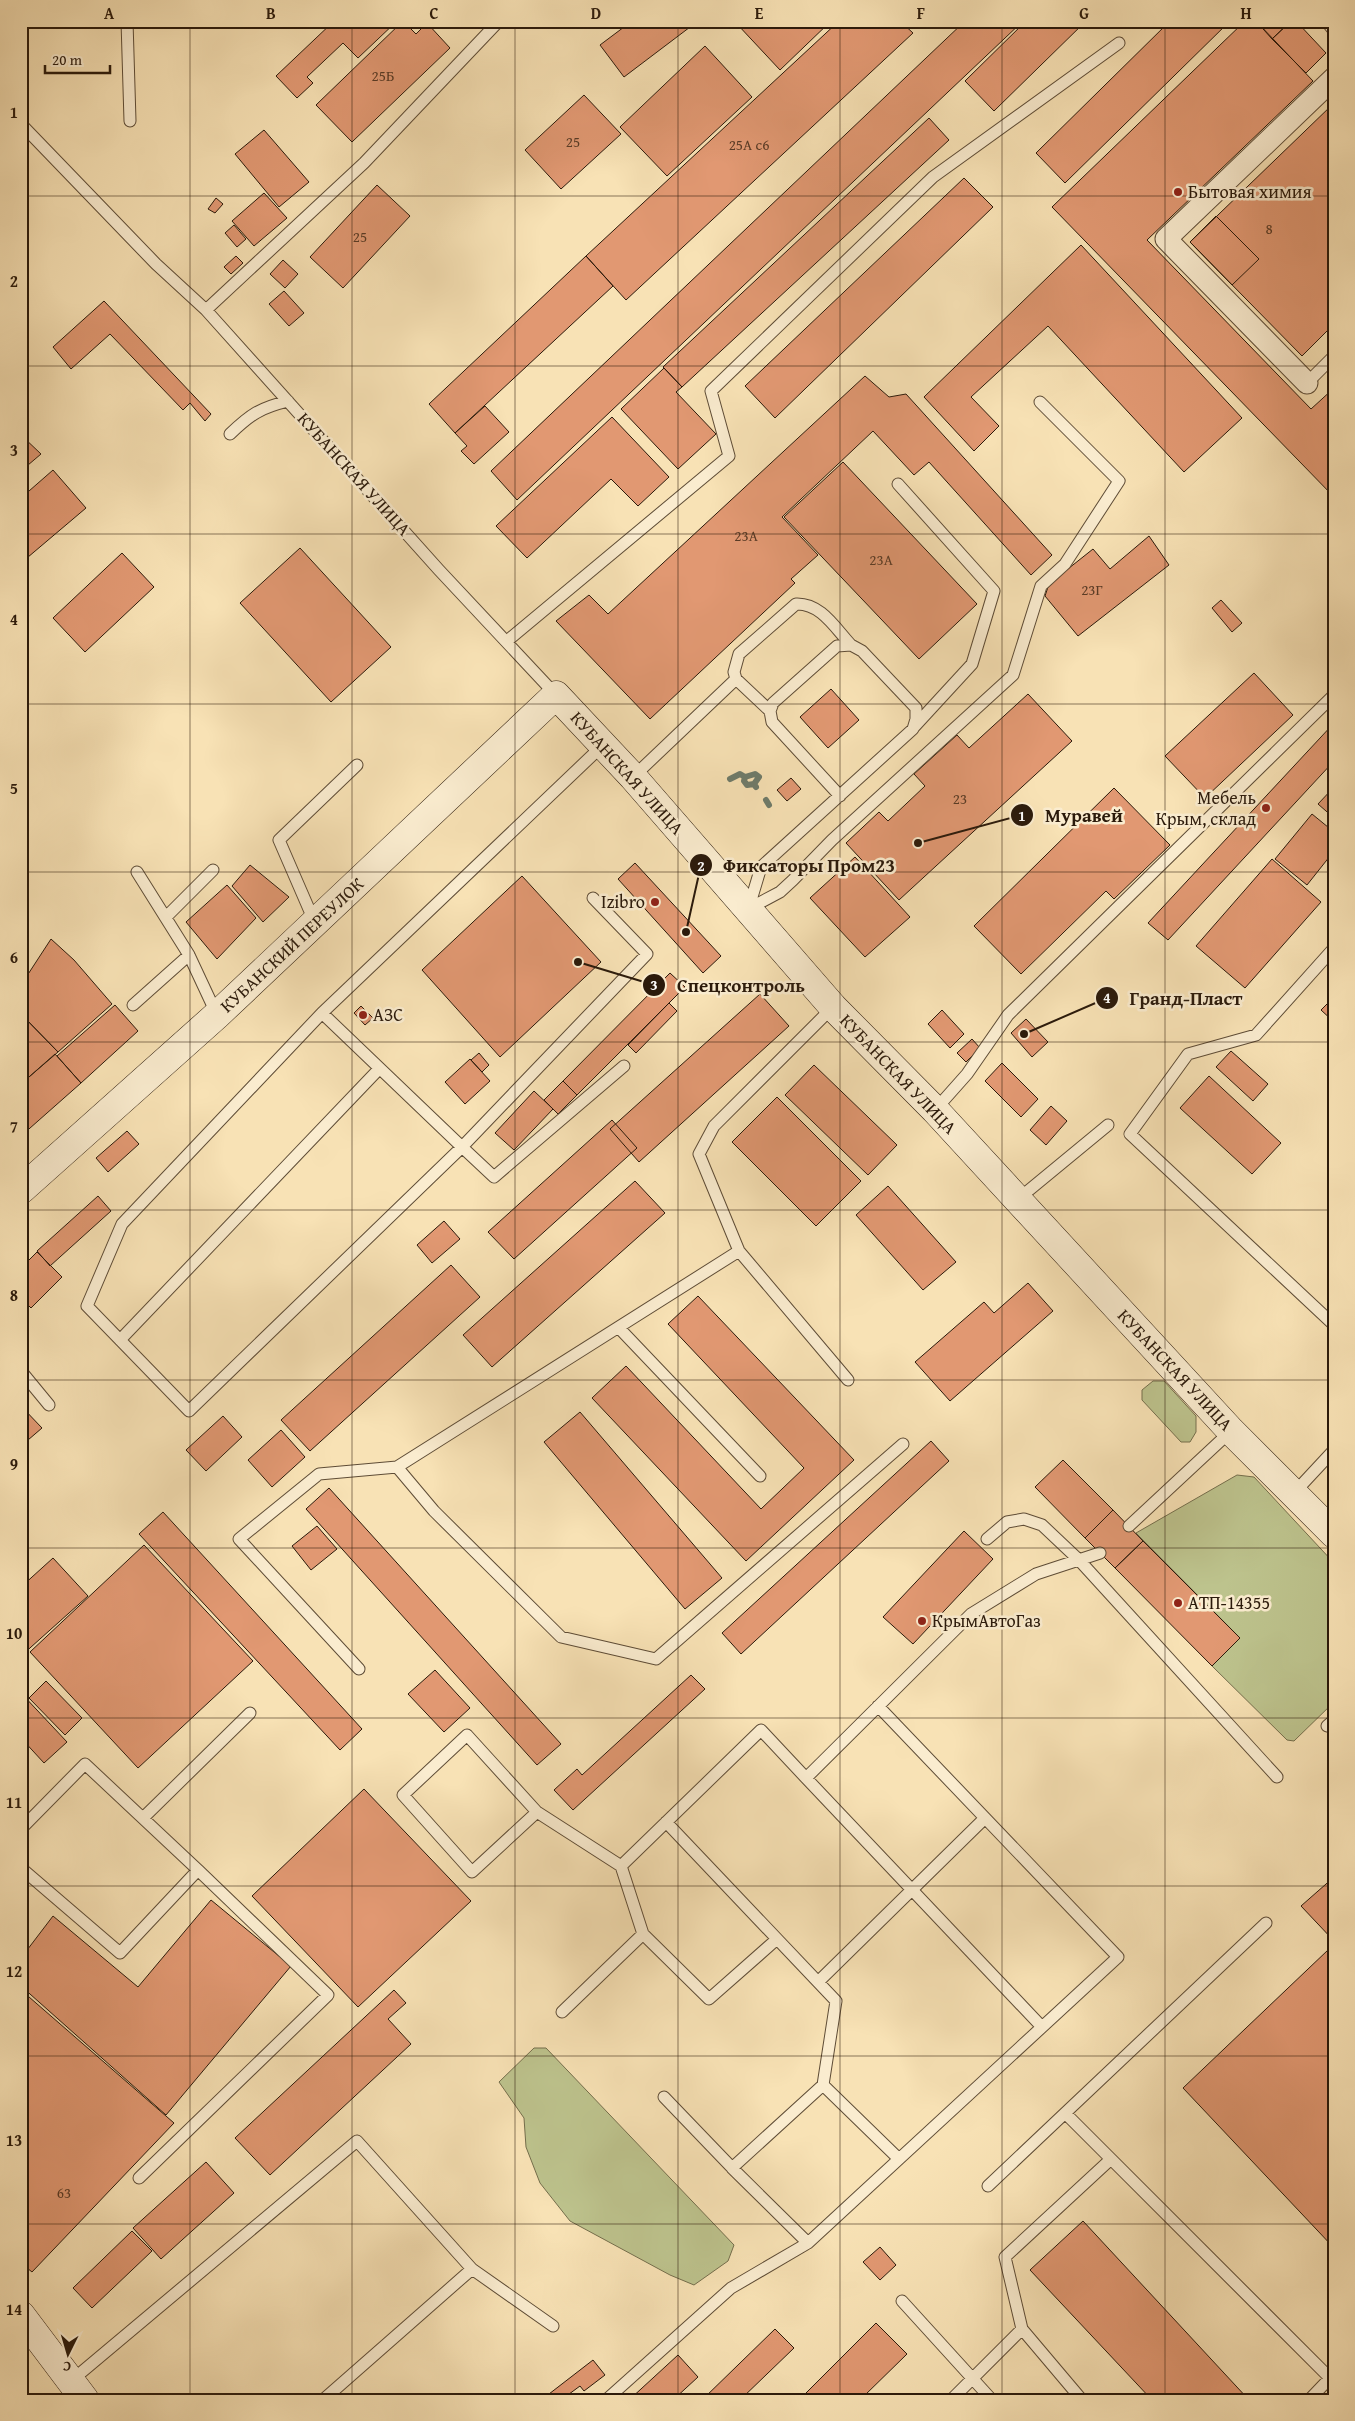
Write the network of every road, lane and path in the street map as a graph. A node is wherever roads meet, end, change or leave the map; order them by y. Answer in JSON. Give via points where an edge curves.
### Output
{"nodes":[{"id":1,"x":127,"y":21,"type":"edge"},
{"id":2,"x":499,"y":21,"type":"edge"},
{"id":3,"x":1326,"y":21,"type":"edge"},
{"id":4,"x":1334,"y":31,"type":"edge"},
{"id":5,"x":1119,"y":43,"type":"dead end"},
{"id":6,"x":1334,"y":78,"type":"edge"},
{"id":7,"x":130,"y":121,"type":"dead end"},
{"id":8,"x":21,"y":124,"type":"edge"},
{"id":9,"x":206,"y":310,"type":"junction"},
{"id":10,"x":1334,"y":356,"type":"edge"},
{"id":11,"x":1307,"y":383,"type":"joint"},
{"id":12,"x":288,"y":401,"type":"junction"},
{"id":13,"x":1040,"y":402,"type":"dead end"},
{"id":14,"x":230,"y":434,"type":"dead end"},
{"id":15,"x":898,"y":484,"type":"dead end"},
{"id":16,"x":507,"y":641,"type":"junction"},
{"id":17,"x":851,"y":645,"type":"junction"},
{"id":18,"x":736,"y":678,"type":"junction"},
{"id":19,"x":556,"y":694,"type":"junction"},
{"id":20,"x":1334,"y":695,"type":"edge"},
{"id":21,"x":770,"y":711,"type":"junction"},
{"id":22,"x":913,"y":729,"type":"junction"},
{"id":23,"x":602,"y":746,"type":"junction"},
{"id":24,"x":358,"y":765,"type":"dead end"},
{"id":25,"x":633,"y":778,"type":"junction"},
{"id":26,"x":840,"y":796,"type":"junction"},
{"id":27,"x":213,"y":870,"type":"dead end"},
{"id":28,"x":137,"y":872,"type":"dead end"},
{"id":29,"x":593,"y":898,"type":"dead end"},
{"id":30,"x":748,"y":909,"type":"junction"},
{"id":31,"x":166,"y":916,"type":"junction"},
{"id":32,"x":315,"y":923,"type":"junction"},
{"id":33,"x":1334,"y":948,"type":"edge"},
{"id":34,"x":189,"y":955,"type":"junction"},
{"id":35,"x":133,"y":1005,"type":"dead end"},
{"id":36,"x":833,"y":1007,"type":"junction"},
{"id":37,"x":322,"y":1013,"type":"junction"},
{"id":38,"x":217,"y":1015,"type":"junction"},
{"id":39,"x":624,"y":1066,"type":"dead end"},
{"id":40,"x":379,"y":1069,"type":"junction"},
{"id":41,"x":935,"y":1110,"type":"junction"},
{"id":42,"x":1108,"y":1125,"type":"dead end"},
{"id":43,"x":462,"y":1147,"type":"junction"},
{"id":44,"x":21,"y":1190,"type":"edge"},
{"id":45,"x":1017,"y":1200,"type":"junction"},
{"id":46,"x":739,"y":1251,"type":"junction"},
{"id":47,"x":1334,"y":1325,"type":"edge"},
{"id":48,"x":619,"y":1328,"type":"junction"},
{"id":49,"x":120,"y":1340,"type":"junction"},
{"id":50,"x":21,"y":1371,"type":"edge"},
{"id":51,"x":848,"y":1380,"type":"dead end"},
{"id":52,"x":49,"y":1405,"type":"dead end"},
{"id":53,"x":1231,"y":1431,"type":"junction"},
{"id":54,"x":903,"y":1444,"type":"dead end"},
{"id":55,"x":1334,"y":1450,"type":"edge"},
{"id":56,"x":397,"y":1468,"type":"junction"},
{"id":57,"x":760,"y":1476,"type":"dead end"},
{"id":58,"x":1294,"y":1493,"type":"junction"},
{"id":59,"x":1129,"y":1526,"type":"dead end"},
{"id":60,"x":1334,"y":1534,"type":"edge"},
{"id":61,"x":987,"y":1539,"type":"dead end"},
{"id":62,"x":1100,"y":1553,"type":"dead end"},
{"id":63,"x":1079,"y":1560,"type":"junction"},
{"id":64,"x":359,"y":1668,"type":"dead end"},
{"id":65,"x":878,"y":1706,"type":"junction"},
{"id":66,"x":250,"y":1713,"type":"dead end"},
{"id":67,"x":1277,"y":1777,"type":"dead end"},
{"id":68,"x":806,"y":1778,"type":"junction"},
{"id":69,"x":537,"y":1812,"type":"junction"},
{"id":70,"x":143,"y":1818,"type":"junction"},
{"id":71,"x":985,"y":1818,"type":"junction"},
{"id":72,"x":666,"y":1822,"type":"junction"},
{"id":73,"x":21,"y":1829,"type":"edge"},
{"id":74,"x":621,"y":1866,"type":"junction"},
{"id":75,"x":21,"y":1868,"type":"edge"},
{"id":76,"x":198,"y":1870,"type":"junction"},
{"id":77,"x":1266,"y":1923,"type":"dead end"},
{"id":78,"x":643,"y":1934,"type":"junction"},
{"id":79,"x":777,"y":1939,"type":"junction"},
{"id":80,"x":818,"y":1982,"type":"junction"},
{"id":81,"x":562,"y":2012,"type":"dead end"},
{"id":82,"x":1042,"y":2027,"type":"junction"},
{"id":83,"x":823,"y":2085,"type":"junction"},
{"id":84,"x":664,"y":2097,"type":"dead end"},
{"id":85,"x":1066,"y":2114,"type":"junction"},
{"id":86,"x":1110,"y":2158,"type":"junction"},
{"id":87,"x":899,"y":2159,"type":"junction"},
{"id":88,"x":737,"y":2173,"type":"junction"},
{"id":89,"x":139,"y":2178,"type":"dead end"},
{"id":90,"x":988,"y":2186,"type":"dead end"},
{"id":91,"x":808,"y":2243,"type":"junction"},
{"id":92,"x":472,"y":2269,"type":"junction"},
{"id":93,"x":902,"y":2301,"type":"dead end"},
{"id":94,"x":21,"y":2315,"type":"edge"},
{"id":95,"x":553,"y":2326,"type":"dead end"},
{"id":96,"x":1022,"y":2329,"type":"junction"},
{"id":97,"x":1332,"y":2376,"type":"edge"},
{"id":98,"x":973,"y":2377,"type":"junction"},
{"id":99,"x":78,"y":2391,"type":"edge"},
{"id":100,"x":323,"y":2400,"type":"edge"},
{"id":101,"x":606,"y":2400,"type":"edge"},
{"id":102,"x":951,"y":2400,"type":"edge"},
{"id":103,"x":992,"y":2400,"type":"edge"},
{"id":104,"x":1082,"y":2400,"type":"edge"},
{"id":105,"x":1309,"y":2400,"type":"edge"}],
"edges":[{"from":1,"to":7,"type":"lane"},
{"from":2,"to":9,"type":"lane","via":[[364,164]]},
{"from":3,"to":4,"type":"lane"},
{"from":5,"to":16,"type":"lane","via":[[934,177],[719,384],[712,391],[729,456]]},
{"from":6,"to":11,"type":"street","via":[[1166,239]]},
{"from":8,"to":9,"type":"lane","name":"КУБАНСКАЯ УЛИЦА","via":[[156,264]]},
{"from":9,"to":12,"type":"lane","name":"КУБАНСКАЯ УЛИЦА"},
{"from":10,"to":11,"type":"lane"},
{"from":12,"to":14,"type":"lane","via":[[263,408]]},
{"from":12,"to":16,"type":"lane","name":"КУБАНСКАЯ УЛИЦА"},
{"from":13,"to":30,"type":"lane","via":[[1119,481],[1065,564],[1041,586],[1013,675],[832,840],[780,892]]},
{"from":15,"to":22,"type":"lane","via":[[994,591],[972,664]]},
{"from":16,"to":19,"type":"lane","name":"КУБАНСКАЯ УЛИЦА"},
{"from":17,"to":18,"type":"lane","via":[[820,610],[807,604],[796,604],[739,654],[734,672]]},
{"from":17,"to":21,"type":"lane","via":[[837,646],[773,703]]},
{"from":17,"to":22,"type":"lane","via":[[862,651],[916,708]]},
{"from":18,"to":21,"type":"lane"},
{"from":18,"to":25,"type":"lane"},
{"from":19,"to":23,"type":"main road","name":"КУБАНСКАЯ УЛИЦА"},
{"from":19,"to":32,"type":"main road","name":"КУБАНСКИЙ ПЕРЕУЛОК"},
{"from":20,"to":41,"type":"lane","via":[[1008,1015],[967,1074]]},
{"from":21,"to":26,"type":"lane","via":[[772,722]]},
{"from":22,"to":26,"type":"lane"},
{"from":23,"to":25,"type":"main road","name":"КУБАНСКАЯ УЛИЦА"},
{"from":23,"to":37,"type":"lane"},
{"from":24,"to":32,"type":"lane","via":[[279,840]]},
{"from":25,"to":30,"type":"main road","name":"КУБАНСКАЯ УЛИЦА"},
{"from":26,"to":30,"type":"lane","via":[[761,868]]},
{"from":27,"to":31,"type":"lane"},
{"from":28,"to":31,"type":"lane"},
{"from":29,"to":43,"type":"lane","via":[[647,954]]},
{"from":30,"to":36,"type":"main road","name":"КУБАНСКАЯ УЛИЦА"},
{"from":31,"to":34,"type":"lane"},
{"from":32,"to":38,"type":"main road","name":"КУБАНСКИЙ ПЕРЕУЛОК"},
{"from":33,"to":47,"type":"lane","via":[[1256,1035],[1188,1054],[1130,1134]]},
{"from":34,"to":35,"type":"lane"},
{"from":34,"to":38,"type":"lane"},
{"from":36,"to":41,"type":"main road","name":"КУБАНСКАЯ УЛИЦА"},
{"from":36,"to":46,"type":"lane","via":[[714,1126],[699,1154]]},
{"from":37,"to":40,"type":"lane"},
{"from":37,"to":49,"type":"lane","via":[[122,1224],[87,1306]]},
{"from":38,"to":44,"type":"main road","name":"КУБАНСКИЙ ПЕРЕУЛОК"},
{"from":39,"to":43,"type":"lane","via":[[494,1177]]},
{"from":40,"to":43,"type":"lane"},
{"from":40,"to":49,"type":"lane"},
{"from":41,"to":45,"type":"main road","name":"КУБАНСКАЯ УЛИЦА"},
{"from":42,"to":45,"type":"lane"},
{"from":43,"to":49,"type":"lane","via":[[189,1411]]},
{"from":45,"to":53,"type":"main road","name":"КУБАНСКАЯ УЛИЦА"},
{"from":46,"to":48,"type":"lane"},
{"from":46,"to":51,"type":"lane"},
{"from":48,"to":56,"type":"lane"},
{"from":48,"to":57,"type":"lane"},
{"from":50,"to":52,"type":"lane"},
{"from":53,"to":58,"type":"main road","name":"КУБАНСКАЯ УЛИЦА"},
{"from":53,"to":59,"type":"lane"},
{"from":54,"to":56,"type":"lane","via":[[656,1659],[560,1637],[434,1511]]},
{"from":55,"to":58,"type":"lane"},
{"from":56,"to":64,"type":"lane","via":[[319,1474],[239,1539]]},
{"from":58,"to":60,"type":"main road","name":"КУБАНСКАЯ УЛИЦА"},
{"from":61,"to":63,"type":"lane","via":[[1007,1522],[1024,1519],[1042,1525]]},
{"from":62,"to":63,"type":"lane"},
{"from":63,"to":65,"type":"lane","via":[[1036,1574],[971,1614]]},
{"from":63,"to":67,"type":"lane"},
{"from":65,"to":68,"type":"lane"},
{"from":65,"to":71,"type":"lane"},
{"from":66,"to":70,"type":"lane"},
{"from":68,"to":72,"type":"lane","via":[[761,1730]]},
{"from":68,"to":82,"type":"lane"},
{"from":69,"to":69,"type":"lane","via":[[467,1735],[403,1795],[472,1872]]},
{"from":69,"to":74,"type":"lane"},
{"from":70,"to":73,"type":"lane","via":[[85,1764]]},
{"from":70,"to":76,"type":"lane"},
{"from":71,"to":80,"type":"lane"},
{"from":71,"to":82,"type":"lane","via":[[1118,1957]]},
{"from":72,"to":74,"type":"lane"},
{"from":72,"to":79,"type":"lane"},
{"from":74,"to":78,"type":"lane"},
{"from":75,"to":76,"type":"lane","via":[[120,1953]]},
{"from":76,"to":89,"type":"lane","via":[[328,1995]]},
{"from":77,"to":85,"type":"lane"},
{"from":78,"to":79,"type":"lane","via":[[709,1998]]},
{"from":78,"to":81,"type":"lane"},
{"from":79,"to":80,"type":"lane"},
{"from":80,"to":83,"type":"lane","via":[[836,2001]]},
{"from":82,"to":87,"type":"lane"},
{"from":83,"to":87,"type":"lane"},
{"from":83,"to":88,"type":"lane","via":[[732,2168]]},
{"from":84,"to":88,"type":"lane"},
{"from":85,"to":86,"type":"lane"},
{"from":85,"to":90,"type":"lane"},
{"from":86,"to":96,"type":"lane","via":[[1005,2257]]},
{"from":86,"to":97,"type":"lane"},
{"from":87,"to":91,"type":"lane"},
{"from":88,"to":91,"type":"lane"},
{"from":91,"to":101,"type":"lane","via":[[731,2288]]},
{"from":92,"to":95,"type":"lane"},
{"from":92,"to":99,"type":"lane","via":[[357,2141]]},
{"from":92,"to":100,"type":"lane"},
{"from":93,"to":98,"type":"lane"},
{"from":94,"to":99,"type":"main road"},
{"from":96,"to":98,"type":"lane"},
{"from":96,"to":104,"type":"lane"},
{"from":97,"to":105,"type":"lane"},
{"from":98,"to":102,"type":"lane"},
{"from":98,"to":103,"type":"lane"}]}
